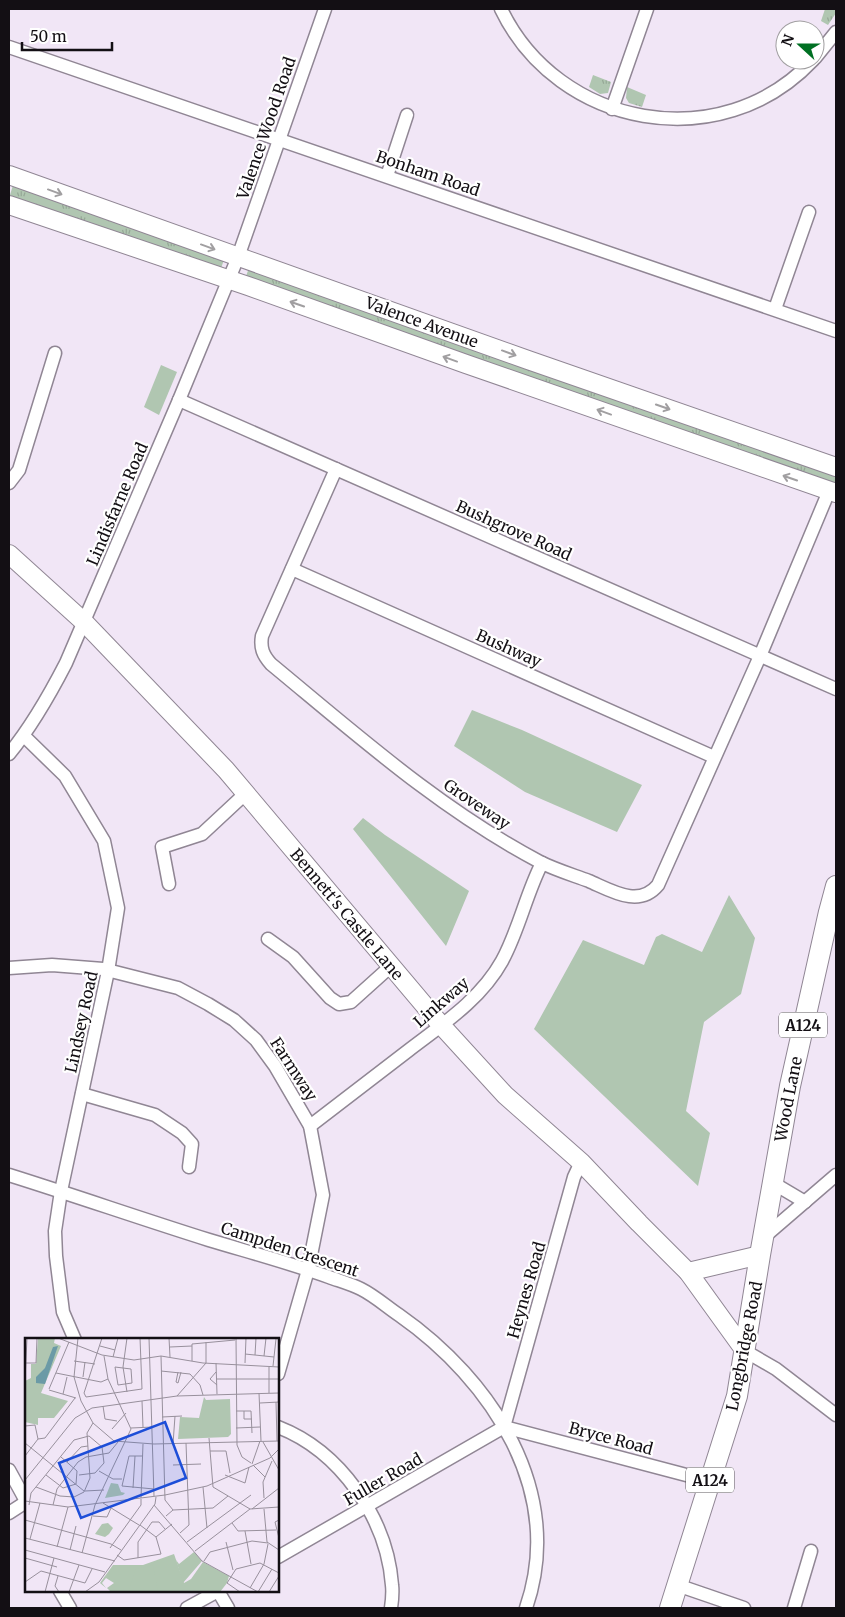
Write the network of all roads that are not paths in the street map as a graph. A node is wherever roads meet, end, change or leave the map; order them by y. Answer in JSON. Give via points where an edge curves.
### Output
{"nodes":[{"id":1,"x":325,"y":9,"type":"edge"},
{"id":2,"x":501,"y":9,"type":"edge"},
{"id":3,"x":647,"y":9,"type":"edge"},
{"id":4,"x":836,"y":32,"type":"edge"},
{"id":5,"x":825,"y":46,"type":"edge"},
{"id":6,"x":9,"y":47,"type":"edge"},
{"id":7,"x":802,"y":70,"type":"edge"},
{"id":8,"x":612,"y":108,"type":"junction"},
{"id":9,"x":407,"y":115,"type":"dead end"},
{"id":10,"x":280,"y":139,"type":"junction"},
{"id":11,"x":9,"y":176,"type":"edge"},
{"id":12,"x":387,"y":176,"type":"junction"},
{"id":13,"x":9,"y":205,"type":"edge"},
{"id":14,"x":809,"y":212,"type":"dead end"},
{"id":15,"x":238,"y":257,"type":"junction"},
{"id":16,"x":228,"y":280,"type":"junction"},
{"id":17,"x":775,"y":309,"type":"junction"},
{"id":18,"x":836,"y":331,"type":"edge"},
{"id":19,"x":55,"y":353,"type":"dead end"},
{"id":20,"x":180,"y":400,"type":"junction"},
{"id":21,"x":836,"y":466,"type":"edge"},
{"id":22,"x":336,"y":469,"type":"junction"},
{"id":23,"x":9,"y":483,"type":"edge"},
{"id":24,"x":833,"y":492,"type":"edge"},
{"id":25,"x":9,"y":554,"type":"edge"},
{"id":26,"x":292,"y":569,"type":"junction"},
{"id":27,"x":84,"y":622,"type":"junction"},
{"id":28,"x":760,"y":656,"type":"junction"},
{"id":29,"x":836,"y":689,"type":"edge"},
{"id":30,"x":24,"y":736,"type":"junction"},
{"id":31,"x":9,"y":754,"type":"edge"},
{"id":32,"x":714,"y":758,"type":"junction"},
{"id":33,"x":246,"y":794,"type":"junction"},
{"id":34,"x":542,"y":863,"type":"junction"},
{"id":35,"x":168,"y":884,"type":"dead end"},
{"id":36,"x":836,"y":886,"type":"edge"},
{"id":37,"x":268,"y":939,"type":"dead end"},
{"id":38,"x":391,"y":966,"type":"junction"},
{"id":39,"x":9,"y":968,"type":"edge"},
{"id":40,"x":108,"y":971,"type":"junction"},
{"id":41,"x":441,"y":1025,"type":"junction"},
{"id":42,"x":82,"y":1094,"type":"junction"},
{"id":43,"x":310,"y":1126,"type":"junction"},
{"id":44,"x":581,"y":1162,"type":"junction"},
{"id":45,"x":189,"y":1167,"type":"dead end"},
{"id":46,"x":836,"y":1175,"type":"edge"},
{"id":47,"x":9,"y":1176,"type":"edge"},
{"id":48,"x":773,"y":1183,"type":"junction"},
{"id":49,"x":62,"y":1191,"type":"junction"},
{"id":50,"x":805,"y":1202,"type":"junction"},
{"id":51,"x":762,"y":1246,"type":"junction"},
{"id":52,"x":308,"y":1270,"type":"junction"},
{"id":53,"x":688,"y":1272,"type":"junction"},
{"id":54,"x":74,"y":1338,"type":"edge"},
{"id":55,"x":746,"y":1351,"type":"junction"},
{"id":56,"x":279,"y":1371,"type":"edge"},
{"id":57,"x":836,"y":1415,"type":"edge"},
{"id":58,"x":279,"y":1427,"type":"edge"},
{"id":59,"x":504,"y":1427,"type":"junction"},
{"id":60,"x":9,"y":1470,"type":"edge"},
{"id":61,"x":709,"y":1481,"type":"junction"},
{"id":62,"x":25,"y":1500,"type":"edge"},
{"id":63,"x":25,"y":1503,"type":"edge"},
{"id":64,"x":366,"y":1507,"type":"junction"},
{"id":65,"x":9,"y":1513,"type":"edge"},
{"id":66,"x":811,"y":1551,"type":"dead end"},
{"id":67,"x":279,"y":1556,"type":"edge"},
{"id":68,"x":677,"y":1585,"type":"junction"},
{"id":69,"x":61,"y":1592,"type":"edge"},
{"id":70,"x":216,"y":1592,"type":"edge"},
{"id":71,"x":219,"y":1592,"type":"edge"},
{"id":72,"x":70,"y":1608,"type":"edge"},
{"id":73,"x":187,"y":1608,"type":"edge"},
{"id":74,"x":228,"y":1608,"type":"edge"},
{"id":75,"x":391,"y":1608,"type":"edge"},
{"id":76,"x":526,"y":1608,"type":"edge"},
{"id":77,"x":670,"y":1608,"type":"edge"},
{"id":78,"x":744,"y":1608,"type":"edge"},
{"id":79,"x":794,"y":1608,"type":"edge"}],
"edges":[{"from":1,"to":10,"type":"street","name":"Valence Wood Road"},
{"from":2,"to":8,"type":"street","via":[[519,40],[551,74],[590,100]]},
{"from":3,"to":8,"type":"street"},
{"from":4,"to":5,"type":"street"},
{"from":6,"to":10,"type":"street","name":"Bonham Road"},
{"from":7,"to":8,"type":"street","via":[[770,94],[727,112],[704,117],[650,117]]},
{"from":9,"to":12,"type":"street"},
{"from":10,"to":12,"type":"street","name":"Bonham Road"},
{"from":10,"to":15,"type":"street","name":"Valence Wood Road"},
{"from":11,"to":15,"type":"street","name":"Valence Avenue","one_way":true},
{"from":12,"to":17,"type":"street","name":"Bonham Road"},
{"from":13,"to":16,"type":"street","name":"Valence Avenue"},
{"from":14,"to":17,"type":"street"},
{"from":15,"to":16,"type":"street","name":"Lindisfarne Road"},
{"from":15,"to":21,"type":"street","name":"Valence Avenue","one_way":true},
{"from":16,"to":20,"type":"street","name":"Lindisfarne Road"},
{"from":24,"to":16,"type":"street","name":"Valence Avenue","one_way":true},
{"from":17,"to":18,"type":"street","name":"Bonham Road"},
{"from":19,"to":23,"type":"street","via":[[19,470]]},
{"from":20,"to":22,"type":"street","name":"Bushgrove Road"},
{"from":20,"to":27,"type":"street","name":"Lindisfarne Road"},
{"from":22,"to":26,"type":"street","name":"Groveway"},
{"from":22,"to":28,"type":"street","name":"Bushgrove Road"},
{"from":24,"to":28,"type":"street","name":"Groveway"},
{"from":25,"to":27,"type":"street","name":"Bennett's Castle Lane"},
{"from":26,"to":32,"type":"street","name":"Bushway"},
{"from":26,"to":34,"type":"street","name":"Groveway","via":[[262,636],[260,645],[267,660],[392,764],[493,836]]},
{"from":27,"to":30,"type":"street","name":"Lindisfarne Road","via":[[50,695]]},
{"from":27,"to":33,"type":"street","name":"Bennett's Castle Lane"},
{"from":28,"to":29,"type":"street","name":"Bushgrove Road"},
{"from":28,"to":32,"type":"street","name":"Groveway"},
{"from":30,"to":31,"type":"street","name":"Lindisfarne Road"},
{"from":30,"to":40,"type":"street","name":"Lindsey Road","via":[[65,776],[104,841],[118,908]]},
{"from":32,"to":34,"type":"street","name":"Groveway","via":[[658,885],[652,892],[634,897],[620,894]]},
{"from":33,"to":35,"type":"street","via":[[202,834],[162,847]]},
{"from":33,"to":38,"type":"street","name":"Bennett's Castle Lane"},
{"from":34,"to":41,"type":"street","name":"Linkway","via":[[502,962],[466,1005]]},
{"from":36,"to":48,"type":"main road","name":"Wood Lane","number":"A124","via":[[790,1086]]},
{"from":37,"to":38,"type":"street","via":[[293,957],[339,1004],[351,1002]]},
{"from":38,"to":41,"type":"street","name":"Bennett's Castle Lane"},
{"from":39,"to":40,"type":"street","name":"Farmway","via":[[52,965]]},
{"from":40,"to":42,"type":"street","name":"Lindsey Road"},
{"from":40,"to":43,"type":"street","name":"Farmway","via":[[178,988],[234,1020],[256,1040],[275,1066]]},
{"from":41,"to":43,"type":"street","name":"Linkway"},
{"from":41,"to":44,"type":"street","name":"Bennett's Castle Lane","via":[[505,1095]]},
{"from":42,"to":45,"type":"street","via":[[155,1115],[182,1133],[192,1144]]},
{"from":42,"to":49,"type":"street","name":"Lindsey Road"},
{"from":43,"to":52,"type":"street","name":"Farmway","via":[[323,1195]]},
{"from":44,"to":53,"type":"street","name":"Bennett's Castle Lane"},
{"from":44,"to":59,"type":"street","name":"Heynes Road","via":[[574,1177]]},
{"from":46,"to":50,"type":"street"},
{"from":47,"to":49,"type":"street","name":"Campden Crescent"},
{"from":48,"to":50,"type":"street"},
{"from":48,"to":51,"type":"main road","name":"Wood Lane","number":"A124"},
{"from":49,"to":52,"type":"street","name":"Campden Crescent"},
{"from":49,"to":54,"type":"street","name":"Lindsey Road","via":[[55,1231],[56,1256],[64,1312]]},
{"from":50,"to":51,"type":"street"},
{"from":51,"to":53,"type":"street"},
{"from":51,"to":55,"type":"main road","name":"Longbridge Road","number":"A124"},
{"from":52,"to":56,"type":"street","name":"Farmway"},
{"from":52,"to":59,"type":"street","name":"Campden Crescent","via":[[362,1290],[421,1330],[467,1374]]},
{"from":53,"to":55,"type":"street","name":"Bennett's Castle Lane"},
{"from":55,"to":57,"type":"street","via":[[776,1369]]},
{"from":55,"to":61,"type":"main road","name":"Longbridge Road","number":"A124","via":[[737,1396]]},
{"from":58,"to":64,"type":"street","via":[[295,1433],[328,1457],[357,1491]]},
{"from":59,"to":61,"type":"street","name":"Bryce Road"},
{"from":59,"to":64,"type":"street","name":"Fuller Road"},
{"from":59,"to":76,"type":"street","name":"Campden Crescent","via":[[525,1471],[538,1532],[532,1591]]},
{"from":60,"to":62,"type":"street"},
{"from":61,"to":68,"type":"main road","name":"Longbridge Road","number":"A124"},
{"from":63,"to":65,"type":"street"},
{"from":64,"to":67,"type":"street","name":"Fuller Road"},
{"from":64,"to":75,"type":"street","via":[[381,1536],[388,1559]]},
{"from":66,"to":79,"type":"street"},
{"from":68,"to":77,"type":"main road","name":"Longbridge Road","number":"A124"},
{"from":68,"to":78,"type":"street"},
{"from":69,"to":72,"type":"street"},
{"from":70,"to":73,"type":"street"},
{"from":71,"to":74,"type":"street"}]}
